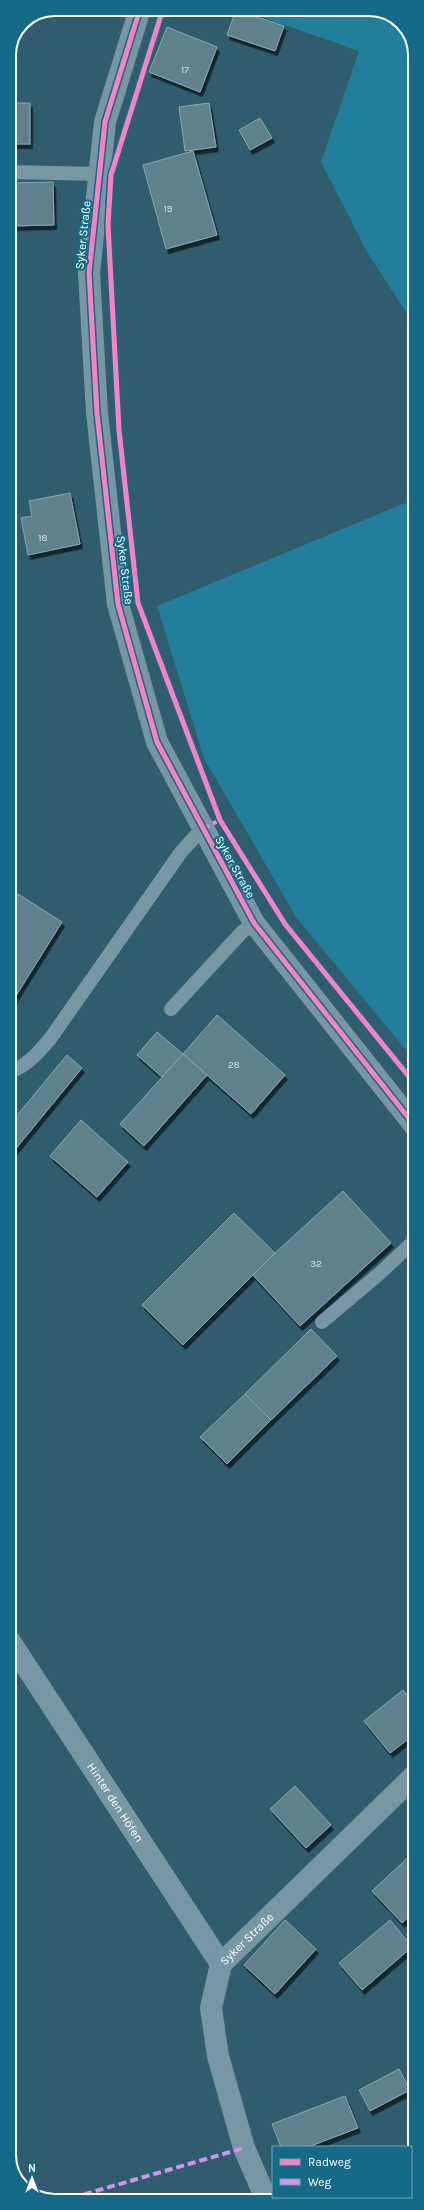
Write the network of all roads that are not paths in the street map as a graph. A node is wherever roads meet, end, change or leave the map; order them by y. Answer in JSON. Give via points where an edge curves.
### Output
{"nodes":[{"id":1,"x":138,"y":16,"type":"edge"},
{"id":2,"x":16,"y":172,"type":"edge"},
{"id":3,"x":99,"y":174,"type":"junction"},
{"id":4,"x":202,"y":829,"type":"junction"},
{"id":5,"x":254,"y":923,"type":"junction"},
{"id":6,"x":171,"y":1010,"type":"dead end"},
{"id":7,"x":16,"y":1069,"type":"edge"},
{"id":8,"x":408,"y":1117,"type":"edge"},
{"id":9,"x":408,"y":1247,"type":"edge"},
{"id":10,"x":322,"y":1322,"type":"dead end"},
{"id":11,"x":16,"y":1651,"type":"edge"},
{"id":12,"x":408,"y":1782,"type":"edge"},
{"id":13,"x":221,"y":1964,"type":"junction"},
{"id":14,"x":264,"y":2194,"type":"edge"}],
"edges":[{"from":1,"to":3,"type":"street","name":"Syker Straße","via":[[105,122]]},
{"from":2,"to":3,"type":"lane"},
{"from":3,"to":4,"type":"street","name":"Syker Straße","via":[[89,273],[97,413],[118,604],[157,742]]},
{"from":4,"to":5,"type":"street","name":"Syker Straße"},
{"from":4,"to":7,"type":"lane","via":[[181,852],[50,1039],[37,1055]]},
{"from":5,"to":6,"type":"lane"},
{"from":5,"to":8,"type":"street","name":"Syker Straße"},
{"from":9,"to":10,"type":"lane"},
{"from":11,"to":13,"type":"street","name":"Hinter den Höfen"},
{"from":12,"to":13,"type":"street","name":"Syker Straße"},
{"from":13,"to":14,"type":"street","name":"Syker Straße","via":[[211,2008],[218,2056],[244,2148]]}]}
